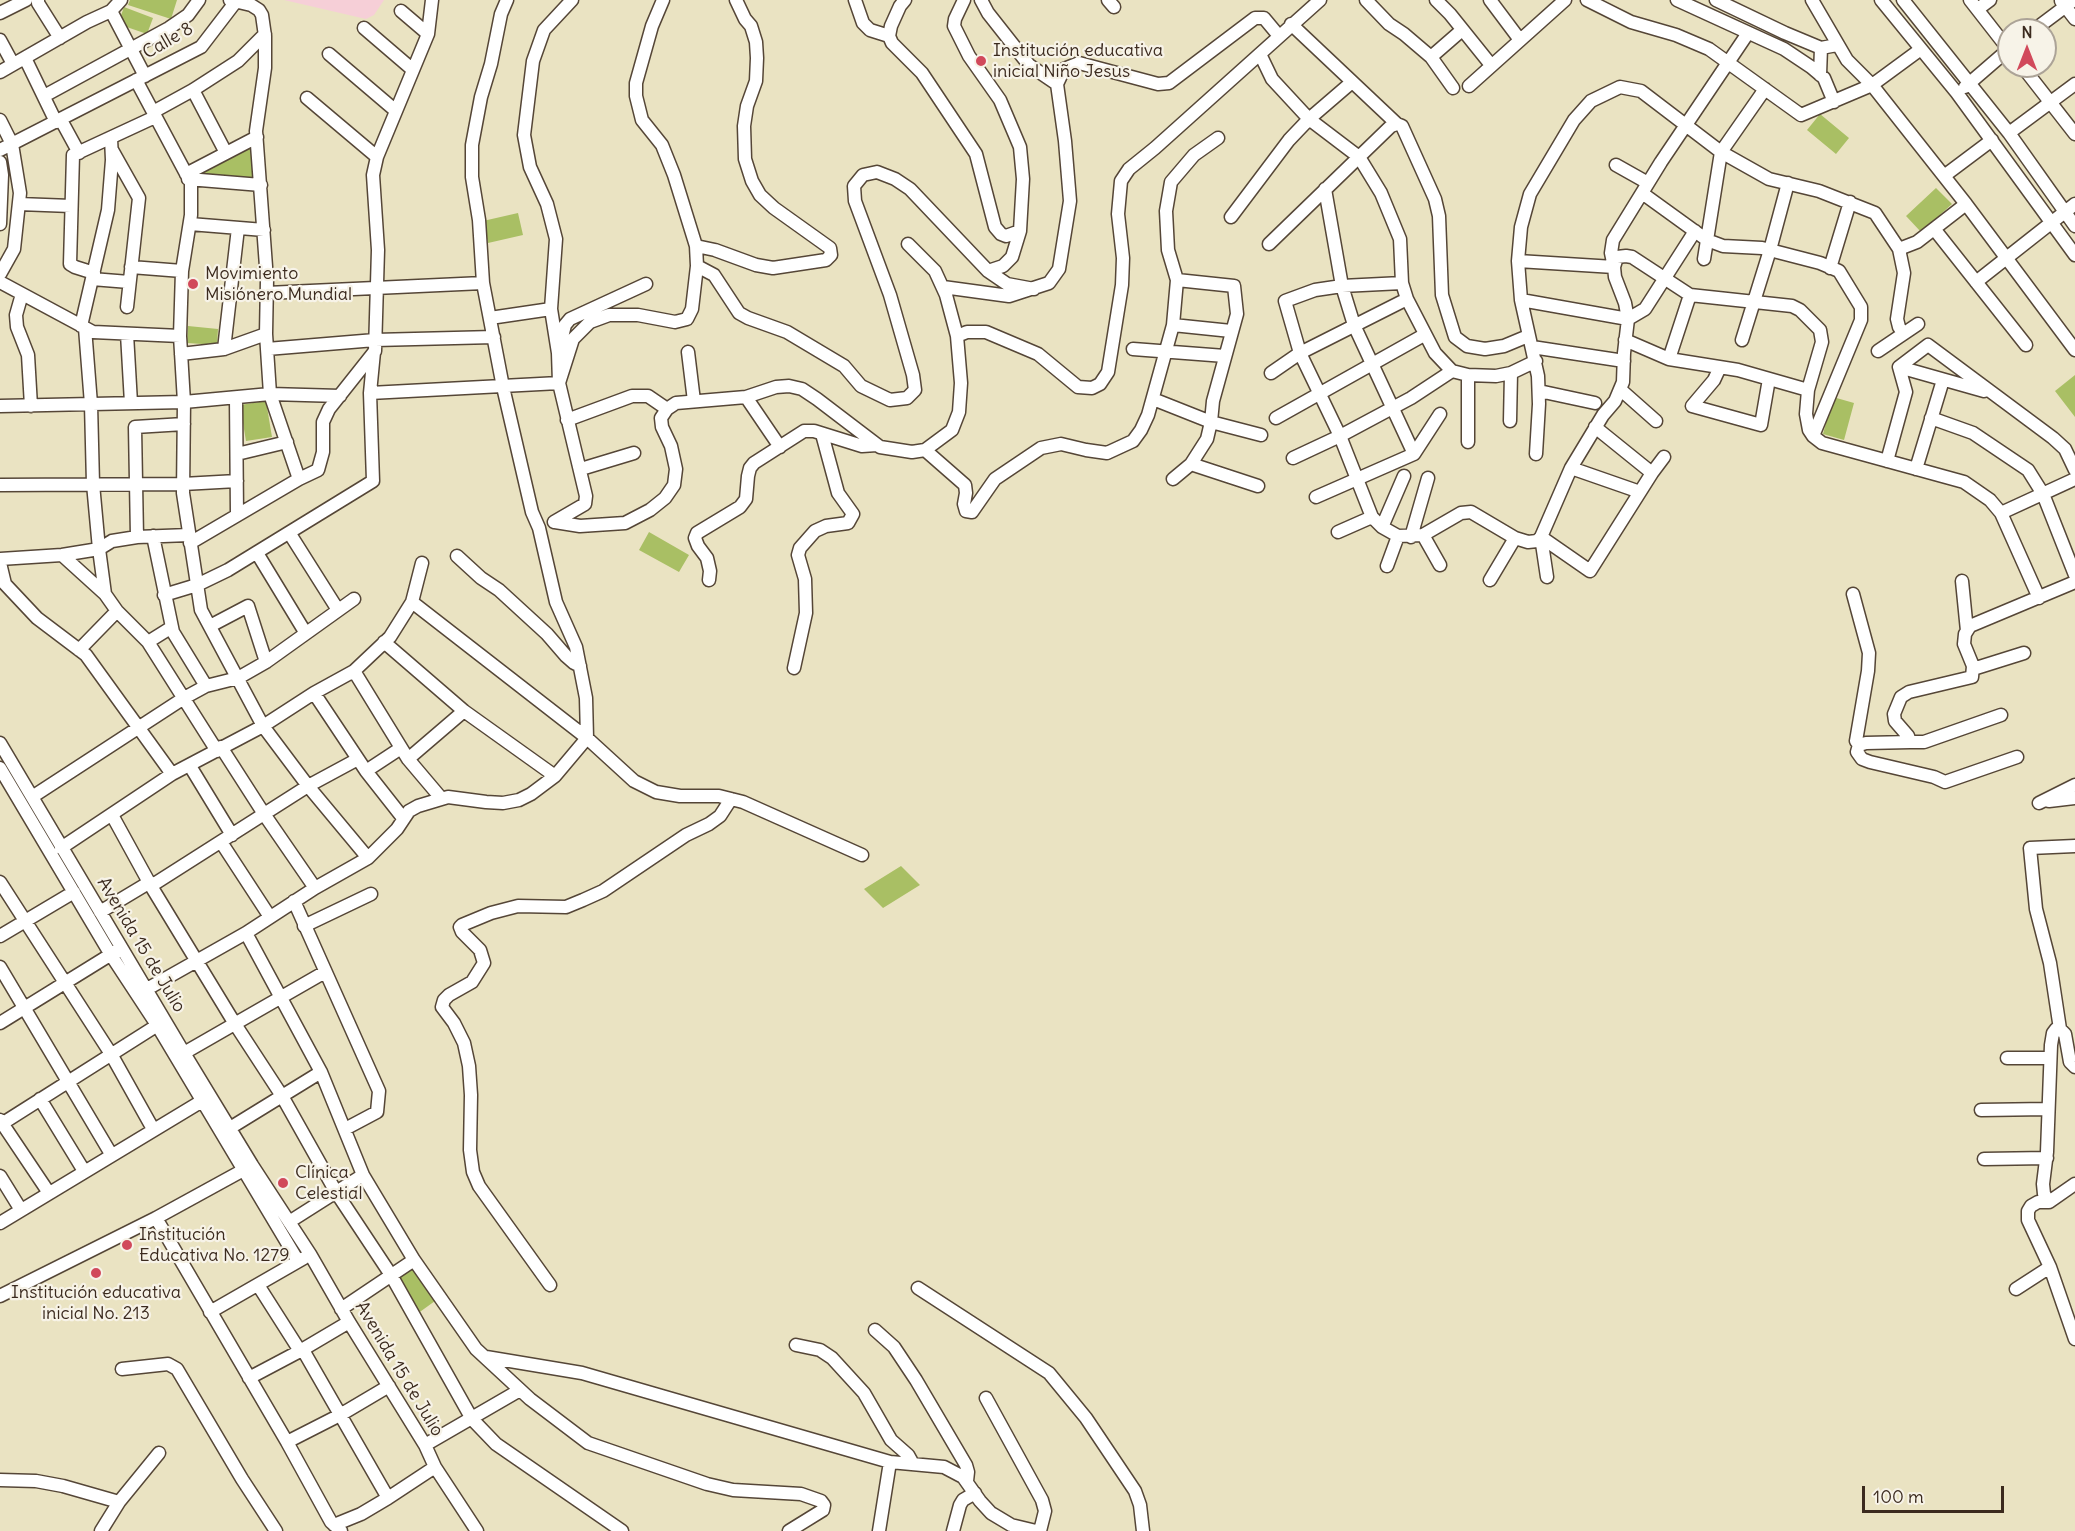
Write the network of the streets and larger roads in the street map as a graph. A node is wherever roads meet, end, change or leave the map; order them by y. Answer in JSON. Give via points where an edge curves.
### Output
{"nodes":[{"id":1,"x":26,"y":0,"type":"edge"},
{"id":2,"x":38,"y":0,"type":"edge"},
{"id":3,"x":121,"y":0,"type":"edge"},
{"id":4,"x":199,"y":0,"type":"edge"},
{"id":5,"x":432,"y":0,"type":"edge"},
{"id":6,"x":507,"y":0,"type":"edge"},
{"id":7,"x":572,"y":0,"type":"edge"},
{"id":8,"x":663,"y":0,"type":"edge"},
{"id":9,"x":736,"y":0,"type":"edge"},
{"id":10,"x":855,"y":0,"type":"edge"},
{"id":11,"x":905,"y":0,"type":"edge"},
{"id":12,"x":964,"y":0,"type":"edge"},
{"id":13,"x":981,"y":0,"type":"edge"},
{"id":14,"x":1320,"y":0,"type":"edge"},
{"id":15,"x":1366,"y":0,"type":"edge"},
{"id":16,"x":1436,"y":0,"type":"edge"},
{"id":17,"x":1490,"y":0,"type":"edge"},
{"id":18,"x":1565,"y":0,"type":"edge"},
{"id":19,"x":1587,"y":0,"type":"edge"},
{"id":20,"x":1677,"y":0,"type":"edge"},
{"id":21,"x":1716,"y":0,"type":"edge"},
{"id":22,"x":1812,"y":0,"type":"edge"},
{"id":23,"x":1881,"y":0,"type":"edge"},
{"id":24,"x":1904,"y":0,"type":"edge"},
{"id":25,"x":1990,"y":0,"type":"edge"},
{"id":26,"x":235,"y":1,"type":"edge"},
{"id":27,"x":2066,"y":2,"type":"edge"},
{"id":28,"x":1974,"y":5,"type":"edge"},
{"id":29,"x":111,"y":11,"type":"junction"},
{"id":30,"x":401,"y":11,"type":"dead end"},
{"id":31,"x":0,"y":13,"type":"edge"},
{"id":32,"x":2048,"y":18,"type":"edge"},
{"id":33,"x":2075,"y":19,"type":"edge"},
{"id":34,"x":1292,"y":24,"type":"junction"},
{"id":35,"x":364,"y":28,"type":"dead end"},
{"id":36,"x":1462,"y":30,"type":"junction"},
{"id":37,"x":1748,"y":33,"type":"junction"},
{"id":38,"x":265,"y":34,"type":"junction"},
{"id":39,"x":428,"y":34,"type":"junction"},
{"id":40,"x":1997,"y":34,"type":"edge"},
{"id":41,"x":889,"y":36,"type":"junction"},
{"id":42,"x":1279,"y":36,"type":"junction"},
{"id":43,"x":60,"y":38,"type":"junction"},
{"id":44,"x":0,"y":40,"type":"edge"},
{"id":45,"x":1520,"y":40,"type":"junction"},
{"id":46,"x":1837,"y":45,"type":"junction"},
{"id":47,"x":130,"y":48,"type":"junction"},
{"id":48,"x":1821,"y":48,"type":"junction"},
{"id":49,"x":1921,"y":49,"type":"junction"},
{"id":50,"x":330,"y":54,"type":"dead end"},
{"id":51,"x":1260,"y":54,"type":"junction"},
{"id":52,"x":1431,"y":57,"type":"junction"},
{"id":53,"x":25,"y":58,"type":"junction"},
{"id":54,"x":1997,"y":60,"type":"edge"},
{"id":55,"x":1728,"y":63,"type":"junction"},
{"id":56,"x":13,"y":64,"type":"junction"},
{"id":57,"x":1491,"y":65,"type":"junction"},
{"id":58,"x":413,"y":70,"type":"junction"},
{"id":59,"x":0,"y":72,"type":"edge"},
{"id":60,"x":1820,"y":75,"type":"junction"},
{"id":61,"x":140,"y":78,"type":"junction"},
{"id":62,"x":2032,"y":78,"type":"edge"},
{"id":63,"x":1352,"y":82,"type":"junction"},
{"id":64,"x":1057,"y":84,"type":"junction"},
{"id":65,"x":1969,"y":84,"type":"junction"},
{"id":66,"x":2075,"y":84,"type":"edge"},
{"id":67,"x":1872,"y":85,"type":"junction"},
{"id":68,"x":1468,"y":86,"type":"dead end"},
{"id":69,"x":1453,"y":88,"type":"dead end"},
{"id":70,"x":1765,"y":89,"type":"junction"},
{"id":71,"x":193,"y":90,"type":"junction"},
{"id":72,"x":1957,"y":93,"type":"junction"},
{"id":73,"x":44,"y":96,"type":"junction"},
{"id":74,"x":307,"y":98,"type":"dead end"},
{"id":75,"x":1834,"y":102,"type":"junction"},
{"id":76,"x":2051,"y":102,"type":"junction"},
{"id":77,"x":396,"y":111,"type":"junction"},
{"id":78,"x":154,"y":115,"type":"junction"},
{"id":79,"x":1309,"y":119,"type":"junction"},
{"id":80,"x":0,"y":120,"type":"edge"},
{"id":81,"x":59,"y":121,"type":"junction"},
{"id":82,"x":1397,"y":124,"type":"junction"},
{"id":83,"x":1686,"y":126,"type":"junction"},
{"id":84,"x":2009,"y":133,"type":"junction"},
{"id":85,"x":2075,"y":134,"type":"edge"},
{"id":86,"x":257,"y":138,"type":"junction"},
{"id":87,"x":1218,"y":138,"type":"dead end"},
{"id":88,"x":1992,"y":140,"type":"junction"},
{"id":89,"x":111,"y":143,"type":"junction"},
{"id":90,"x":12,"y":144,"type":"junction"},
{"id":91,"x":0,"y":150,"type":"edge"},
{"id":92,"x":1721,"y":152,"type":"junction"},
{"id":93,"x":79,"y":153,"type":"junction"},
{"id":94,"x":226,"y":153,"type":"junction"},
{"id":95,"x":377,"y":157,"type":"junction"},
{"id":96,"x":1359,"y":157,"type":"junction"},
{"id":97,"x":0,"y":162,"type":"edge"},
{"id":98,"x":1616,"y":165,"type":"dead end"},
{"id":99,"x":187,"y":176,"type":"junction"},
{"id":100,"x":1944,"y":176,"type":"junction"},
{"id":101,"x":1788,"y":183,"type":"junction"},
{"id":102,"x":261,"y":185,"type":"junction"},
{"id":103,"x":1645,"y":188,"type":"junction"},
{"id":104,"x":1325,"y":189,"type":"junction"},
{"id":105,"x":1850,"y":202,"type":"junction"},
{"id":106,"x":19,"y":204,"type":"junction"},
{"id":107,"x":1966,"y":204,"type":"junction"},
{"id":108,"x":2075,"y":204,"type":"edge"},
{"id":109,"x":71,"y":206,"type":"junction"},
{"id":110,"x":2065,"y":213,"type":"junction"},
{"id":111,"x":1231,"y":217,"type":"dead end"},
{"id":112,"x":2052,"y":223,"type":"junction"},
{"id":113,"x":0,"y":224,"type":"edge"},
{"id":114,"x":190,"y":224,"type":"junction"},
{"id":115,"x":2075,"y":226,"type":"edge"},
{"id":116,"x":238,"y":228,"type":"junction"},
{"id":117,"x":264,"y":230,"type":"junction"},
{"id":118,"x":1935,"y":230,"type":"junction"},
{"id":119,"x":1020,"y":231,"type":"junction"},
{"id":120,"x":1695,"y":231,"type":"junction"},
{"id":121,"x":1707,"y":240,"type":"junction"},
{"id":122,"x":908,"y":244,"type":"dead end"},
{"id":123,"x":1269,"y":244,"type":"dead end"},
{"id":124,"x":696,"y":246,"type":"junction"},
{"id":125,"x":1899,"y":249,"type":"junction"},
{"id":126,"x":1770,"y":250,"type":"junction"},
{"id":127,"x":2075,"y":255,"type":"edge"},
{"id":128,"x":1704,"y":259,"type":"dead end"},
{"id":129,"x":2007,"y":259,"type":"junction"},
{"id":130,"x":1518,"y":261,"type":"junction"},
{"id":131,"x":697,"y":266,"type":"junction"},
{"id":132,"x":131,"y":267,"type":"junction"},
{"id":133,"x":1614,"y":267,"type":"junction"},
{"id":134,"x":1830,"y":267,"type":"junction"},
{"id":135,"x":988,"y":270,"type":"junction"},
{"id":136,"x":182,"y":271,"type":"junction"},
{"id":137,"x":0,"y":274,"type":"edge"},
{"id":138,"x":93,"y":276,"type":"junction"},
{"id":139,"x":1665,"y":279,"type":"junction"},
{"id":140,"x":1177,"y":280,"type":"junction"},
{"id":141,"x":0,"y":282,"type":"edge"},
{"id":142,"x":129,"y":282,"type":"junction"},
{"id":143,"x":1976,"y":282,"type":"junction"},
{"id":144,"x":483,"y":283,"type":"junction"},
{"id":145,"x":1402,"y":283,"type":"junction"},
{"id":146,"x":646,"y":284,"type":"dead end"},
{"id":147,"x":1342,"y":286,"type":"junction"},
{"id":148,"x":943,"y":288,"type":"junction"},
{"id":149,"x":377,"y":289,"type":"junction"},
{"id":150,"x":1034,"y":289,"type":"junction"},
{"id":151,"x":267,"y":293,"type":"junction"},
{"id":152,"x":22,"y":294,"type":"junction"},
{"id":153,"x":1690,"y":295,"type":"junction"},
{"id":154,"x":1407,"y":299,"type":"junction"},
{"id":155,"x":1521,"y":300,"type":"junction"},
{"id":156,"x":1753,"y":303,"type":"junction"},
{"id":157,"x":127,"y":307,"type":"dead end"},
{"id":158,"x":551,"y":309,"type":"junction"},
{"id":159,"x":490,"y":318,"type":"junction"},
{"id":160,"x":1628,"y":319,"type":"junction"},
{"id":161,"x":1918,"y":324,"type":"dead end"},
{"id":162,"x":1173,"y":325,"type":"junction"},
{"id":163,"x":1354,"y":325,"type":"junction"},
{"id":164,"x":83,"y":327,"type":"junction"},
{"id":165,"x":1231,"y":331,"type":"junction"},
{"id":166,"x":1903,"y":333,"type":"junction"},
{"id":167,"x":127,"y":334,"type":"junction"},
{"id":168,"x":266,"y":334,"type":"junction"},
{"id":169,"x":1424,"y":335,"type":"junction"},
{"id":170,"x":180,"y":336,"type":"junction"},
{"id":171,"x":957,"y":336,"type":"junction"},
{"id":172,"x":494,"y":337,"type":"junction"},
{"id":173,"x":1625,"y":340,"type":"junction"},
{"id":174,"x":1742,"y":340,"type":"dead end"},
{"id":175,"x":1530,"y":341,"type":"junction"},
{"id":176,"x":2026,"y":345,"type":"dead end"},
{"id":177,"x":375,"y":346,"type":"junction"},
{"id":178,"x":224,"y":349,"type":"junction"},
{"id":179,"x":267,"y":349,"type":"junction"},
{"id":180,"x":1133,"y":349,"type":"dead end"},
{"id":181,"x":2075,"y":350,"type":"edge"},
{"id":182,"x":1166,"y":351,"type":"junction"},
{"id":183,"x":1878,"y":351,"type":"dead end"},
{"id":184,"x":688,"y":352,"type":"dead end"},
{"id":185,"x":558,"y":353,"type":"junction"},
{"id":186,"x":1300,"y":353,"type":"junction"},
{"id":187,"x":181,"y":354,"type":"junction"},
{"id":188,"x":1225,"y":356,"type":"junction"},
{"id":189,"x":1670,"y":359,"type":"junction"},
{"id":190,"x":1536,"y":361,"type":"junction"},
{"id":191,"x":1624,"y":361,"type":"junction"},
{"id":192,"x":1373,"y":364,"type":"junction"},
{"id":193,"x":1720,"y":367,"type":"junction"},
{"id":194,"x":1899,"y":367,"type":"junction"},
{"id":195,"x":1452,"y":371,"type":"junction"},
{"id":196,"x":1271,"y":373,"type":"dead end"},
{"id":197,"x":1511,"y":373,"type":"junction"},
{"id":198,"x":1468,"y":375,"type":"junction"},
{"id":199,"x":1770,"y":379,"type":"junction"},
{"id":200,"x":1942,"y":380,"type":"junction"},
{"id":201,"x":560,"y":383,"type":"junction"},
{"id":202,"x":503,"y":387,"type":"junction"},
{"id":203,"x":1621,"y":390,"type":"junction"},
{"id":204,"x":1808,"y":390,"type":"junction"},
{"id":205,"x":1539,"y":392,"type":"junction"},
{"id":206,"x":370,"y":393,"type":"junction"},
{"id":207,"x":1991,"y":393,"type":"junction"},
{"id":208,"x":270,"y":394,"type":"junction"},
{"id":209,"x":1319,"y":394,"type":"junction"},
{"id":210,"x":340,"y":396,"type":"junction"},
{"id":211,"x":746,"y":397,"type":"junction"},
{"id":212,"x":236,"y":399,"type":"junction"},
{"id":213,"x":1153,"y":399,"type":"junction"},
{"id":214,"x":694,"y":401,"type":"junction"},
{"id":215,"x":184,"y":402,"type":"junction"},
{"id":216,"x":131,"y":403,"type":"junction"},
{"id":217,"x":1595,"y":403,"type":"dead end"},
{"id":218,"x":91,"y":404,"type":"junction"},
{"id":219,"x":0,"y":406,"type":"edge"},
{"id":220,"x":31,"y":406,"type":"junction"},
{"id":221,"x":1393,"y":406,"type":"junction"},
{"id":222,"x":667,"y":409,"type":"junction"},
{"id":223,"x":1440,"y":414,"type":"dead end"},
{"id":224,"x":1276,"y":418,"type":"dead end"},
{"id":225,"x":1931,"y":418,"type":"junction"},
{"id":226,"x":567,"y":420,"type":"junction"},
{"id":227,"x":1510,"y":421,"type":"dead end"},
{"id":228,"x":1211,"y":422,"type":"junction"},
{"id":229,"x":1656,"y":422,"type":"dead end"},
{"id":230,"x":184,"y":424,"type":"junction"},
{"id":231,"x":1595,"y":427,"type":"junction"},
{"id":232,"x":822,"y":434,"type":"junction"},
{"id":233,"x":1261,"y":435,"type":"dead end"},
{"id":234,"x":1340,"y":436,"type":"junction"},
{"id":235,"x":1814,"y":436,"type":"junction"},
{"id":236,"x":287,"y":442,"type":"junction"},
{"id":237,"x":1468,"y":442,"type":"dead end"},
{"id":238,"x":877,"y":445,"type":"junction"},
{"id":239,"x":780,"y":447,"type":"junction"},
{"id":240,"x":925,"y":450,"type":"junction"},
{"id":241,"x":634,"y":453,"type":"dead end"},
{"id":242,"x":237,"y":454,"type":"junction"},
{"id":243,"x":1414,"y":454,"type":"junction"},
{"id":244,"x":1536,"y":454,"type":"dead end"},
{"id":245,"x":1664,"y":457,"type":"dead end"},
{"id":246,"x":1293,"y":458,"type":"dead end"},
{"id":247,"x":1887,"y":461,"type":"junction"},
{"id":248,"x":1191,"y":464,"type":"junction"},
{"id":249,"x":1571,"y":468,"type":"junction"},
{"id":250,"x":581,"y":469,"type":"junction"},
{"id":251,"x":1916,"y":469,"type":"junction"},
{"id":252,"x":2075,"y":470,"type":"edge"},
{"id":253,"x":1652,"y":473,"type":"junction"},
{"id":254,"x":1404,"y":476,"type":"dead end"},
{"id":255,"x":299,"y":478,"type":"junction"},
{"id":256,"x":1428,"y":478,"type":"dead end"},
{"id":257,"x":1173,"y":479,"type":"dead end"},
{"id":258,"x":1358,"y":479,"type":"junction"},
{"id":259,"x":2075,"y":479,"type":"edge"},
{"id":260,"x":237,"y":481,"type":"junction"},
{"id":261,"x":93,"y":484,"type":"junction"},
{"id":262,"x":135,"y":484,"type":"junction"},
{"id":263,"x":183,"y":484,"type":"junction"},
{"id":264,"x":0,"y":485,"type":"edge"},
{"id":265,"x":1258,"y":486,"type":"dead end"},
{"id":266,"x":1640,"y":492,"type":"junction"},
{"id":267,"x":2043,"y":494,"type":"junction"},
{"id":268,"x":1316,"y":497,"type":"dead end"},
{"id":269,"x":2001,"y":513,"type":"junction"},
{"id":270,"x":237,"y":515,"type":"junction"},
{"id":271,"x":1372,"y":517,"type":"junction"},
{"id":272,"x":555,"y":522,"type":"junction"},
{"id":273,"x":1382,"y":527,"type":"junction"},
{"id":274,"x":539,"y":528,"type":"junction"},
{"id":275,"x":1338,"y":532,"type":"dead end"},
{"id":276,"x":290,"y":534,"type":"junction"},
{"id":277,"x":153,"y":536,"type":"junction"},
{"id":278,"x":1398,"y":536,"type":"junction"},
{"id":279,"x":1417,"y":536,"type":"junction"},
{"id":280,"x":137,"y":537,"type":"junction"},
{"id":281,"x":1541,"y":537,"type":"junction"},
{"id":282,"x":1515,"y":538,"type":"junction"},
{"id":283,"x":190,"y":539,"type":"junction"},
{"id":284,"x":99,"y":549,"type":"junction"},
{"id":285,"x":256,"y":553,"type":"junction"},
{"id":286,"x":62,"y":555,"type":"junction"},
{"id":287,"x":458,"y":556,"type":"dead end"},
{"id":288,"x":0,"y":561,"type":"edge"},
{"id":289,"x":422,"y":563,"type":"dead end"},
{"id":290,"x":1440,"y":565,"type":"dead end"},
{"id":291,"x":1387,"y":566,"type":"dead end"},
{"id":292,"x":2075,"y":575,"type":"edge"},
{"id":293,"x":1547,"y":577,"type":"dead end"},
{"id":294,"x":709,"y":580,"type":"dead end"},
{"id":295,"x":1490,"y":580,"type":"dead end"},
{"id":296,"x":1962,"y":581,"type":"dead end"},
{"id":297,"x":2075,"y":582,"type":"edge"},
{"id":298,"x":197,"y":585,"type":"junction"},
{"id":299,"x":105,"y":594,"type":"junction"},
{"id":300,"x":1853,"y":594,"type":"dead end"},
{"id":301,"x":164,"y":595,"type":"junction"},
{"id":302,"x":2039,"y":598,"type":"junction"},
{"id":303,"x":354,"y":599,"type":"dead end"},
{"id":304,"x":412,"y":602,"type":"junction"},
{"id":305,"x":338,"y":610,"type":"junction"},
{"id":306,"x":117,"y":611,"type":"junction"},
{"id":307,"x":210,"y":626,"type":"junction"},
{"id":308,"x":172,"y":627,"type":"junction"},
{"id":309,"x":1967,"y":631,"type":"junction"},
{"id":310,"x":306,"y":632,"type":"junction"},
{"id":311,"x":148,"y":642,"type":"junction"},
{"id":312,"x":384,"y":642,"type":"junction"},
{"id":313,"x":79,"y":650,"type":"junction"},
{"id":314,"x":2024,"y":653,"type":"dead end"},
{"id":315,"x":266,"y":662,"type":"junction"},
{"id":316,"x":580,"y":666,"type":"junction"},
{"id":317,"x":794,"y":668,"type":"dead end"},
{"id":318,"x":1973,"y":669,"type":"junction"},
{"id":319,"x":354,"y":670,"type":"junction"},
{"id":320,"x":238,"y":678,"type":"junction"},
{"id":321,"x":206,"y":686,"type":"junction"},
{"id":322,"x":314,"y":693,"type":"junction"},
{"id":323,"x":184,"y":698,"type":"junction"},
{"id":324,"x":464,"y":711,"type":"junction"},
{"id":325,"x":2001,"y":715,"type":"dead end"},
{"id":326,"x":139,"y":726,"type":"junction"},
{"id":327,"x":263,"y":726,"type":"junction"},
{"id":328,"x":587,"y":738,"type":"junction"},
{"id":329,"x":1910,"y":742,"type":"junction"},
{"id":330,"x":0,"y":743,"type":"edge"},
{"id":331,"x":1859,"y":745,"type":"junction"},
{"id":332,"x":219,"y":749,"type":"junction"},
{"id":333,"x":404,"y":753,"type":"junction"},
{"id":334,"x":2017,"y":757,"type":"dead end"},
{"id":335,"x":358,"y":759,"type":"junction"},
{"id":336,"x":190,"y":766,"type":"junction"},
{"id":337,"x":0,"y":768,"type":"edge"},
{"id":338,"x":366,"y":771,"type":"junction"},
{"id":339,"x":172,"y":774,"type":"junction"},
{"id":340,"x":555,"y":776,"type":"junction"},
{"id":341,"x":9,"y":782,"type":"edge"},
{"id":342,"x":2075,"y":785,"type":"edge"},
{"id":343,"x":308,"y":786,"type":"junction"},
{"id":344,"x":32,"y":797,"type":"junction"},
{"id":345,"x":441,"y":798,"type":"junction"},
{"id":346,"x":2075,"y":798,"type":"edge"},
{"id":347,"x":731,"y":799,"type":"junction"},
{"id":348,"x":264,"y":814,"type":"junction"},
{"id":349,"x":112,"y":815,"type":"junction"},
{"id":350,"x":403,"y":818,"type":"junction"},
{"id":351,"x":226,"y":838,"type":"junction"},
{"id":352,"x":2075,"y":846,"type":"edge"},
{"id":353,"x":61,"y":848,"type":"junction"},
{"id":354,"x":862,"y":855,"type":"dead end"},
{"id":355,"x":368,"y":858,"type":"junction"},
{"id":356,"x":0,"y":882,"type":"edge"},
{"id":357,"x":150,"y":884,"type":"junction"},
{"id":358,"x":315,"y":888,"type":"junction"},
{"id":359,"x":74,"y":892,"type":"junction"},
{"id":360,"x":371,"y":894,"type":"dead end"},
{"id":361,"x":294,"y":901,"type":"junction"},
{"id":362,"x":100,"y":912,"type":"junction"},
{"id":363,"x":270,"y":917,"type":"junction"},
{"id":364,"x":24,"y":921,"type":"junction"},
{"id":365,"x":304,"y":926,"type":"junction"},
{"id":366,"x":246,"y":933,"type":"junction"},
{"id":367,"x":0,"y":936,"type":"edge"},
{"id":368,"x":116,"y":952,"type":"junction"},
{"id":369,"x":197,"y":961,"type":"junction"},
{"id":370,"x":0,"y":967,"type":"edge"},
{"id":371,"x":325,"y":972,"type":"junction"},
{"id":372,"x":66,"y":982,"type":"junction"},
{"id":373,"x":147,"y":989,"type":"junction"},
{"id":374,"x":280,"y":998,"type":"junction"},
{"id":375,"x":23,"y":1009,"type":"junction"},
{"id":376,"x":0,"y":1023,"type":"edge"},
{"id":377,"x":161,"y":1023,"type":"junction"},
{"id":378,"x":235,"y":1024,"type":"junction"},
{"id":379,"x":2060,"y":1029,"type":"junction"},
{"id":380,"x":184,"y":1053,"type":"junction"},
{"id":381,"x":111,"y":1054,"type":"junction"},
{"id":382,"x":2007,"y":1058,"type":"dead end"},
{"id":383,"x":2050,"y":1058,"type":"junction"},
{"id":384,"x":2075,"y":1067,"type":"edge"},
{"id":385,"x":321,"y":1072,"type":"junction"},
{"id":386,"x":67,"y":1082,"type":"junction"},
{"id":387,"x":282,"y":1096,"type":"junction"},
{"id":388,"x":40,"y":1099,"type":"junction"},
{"id":389,"x":206,"y":1099,"type":"junction"},
{"id":390,"x":2048,"y":1109,"type":"junction"},
{"id":391,"x":1981,"y":1110,"type":"dead end"},
{"id":392,"x":1,"y":1123,"type":"edge"},
{"id":393,"x":230,"y":1128,"type":"junction"},
{"id":394,"x":153,"y":1129,"type":"junction"},
{"id":395,"x":345,"y":1129,"type":"junction"},
{"id":396,"x":111,"y":1154,"type":"junction"},
{"id":397,"x":2047,"y":1158,"type":"junction"},
{"id":398,"x":1984,"y":1159,"type":"dead end"},
{"id":399,"x":248,"y":1167,"type":"junction"},
{"id":400,"x":84,"y":1171,"type":"junction"},
{"id":401,"x":0,"y":1176,"type":"edge"},
{"id":402,"x":363,"y":1176,"type":"junction"},
{"id":403,"x":2075,"y":1184,"type":"edge"},
{"id":404,"x":336,"y":1192,"type":"junction"},
{"id":405,"x":49,"y":1193,"type":"junction"},
{"id":406,"x":2049,"y":1202,"type":"junction"},
{"id":407,"x":21,"y":1210,"type":"junction"},
{"id":408,"x":156,"y":1218,"type":"junction"},
{"id":409,"x":289,"y":1222,"type":"junction"},
{"id":410,"x":0,"y":1223,"type":"edge"},
{"id":411,"x":310,"y":1254,"type":"junction"},
{"id":412,"x":414,"y":1260,"type":"junction"},
{"id":413,"x":298,"y":1262,"type":"junction"},
{"id":414,"x":2050,"y":1267,"type":"junction"},
{"id":415,"x":391,"y":1275,"type":"junction"},
{"id":416,"x":258,"y":1285,"type":"junction"},
{"id":417,"x":550,"y":1285,"type":"dead end"},
{"id":418,"x":918,"y":1288,"type":"dead end"},
{"id":419,"x":2016,"y":1289,"type":"dead end"},
{"id":420,"x":0,"y":1296,"type":"edge"},
{"id":421,"x":341,"y":1308,"type":"junction"},
{"id":422,"x":210,"y":1312,"type":"junction"},
{"id":423,"x":349,"y":1322,"type":"junction"},
{"id":424,"x":875,"y":1330,"type":"dead end"},
{"id":425,"x":2075,"y":1339,"type":"edge"},
{"id":426,"x":796,"y":1345,"type":"dead end"},
{"id":427,"x":302,"y":1351,"type":"junction"},
{"id":428,"x":485,"y":1357,"type":"junction"},
{"id":429,"x":122,"y":1369,"type":"dead end"},
{"id":430,"x":249,"y":1378,"type":"junction"},
{"id":431,"x":389,"y":1386,"type":"junction"},
{"id":432,"x":520,"y":1389,"type":"junction"},
{"id":433,"x":986,"y":1398,"type":"dead end"},
{"id":434,"x":340,"y":1415,"type":"junction"},
{"id":435,"x":472,"y":1419,"type":"junction"},
{"id":436,"x":287,"y":1442,"type":"junction"},
{"id":437,"x":425,"y":1445,"type":"junction"},
{"id":438,"x":159,"y":1453,"type":"dead end"},
{"id":439,"x":890,"y":1462,"type":"junction"},
{"id":440,"x":913,"y":1464,"type":"junction"},
{"id":441,"x":435,"y":1467,"type":"junction"},
{"id":442,"x":0,"y":1480,"type":"edge"},
{"id":443,"x":967,"y":1481,"type":"junction"},
{"id":444,"x":975,"y":1493,"type":"junction"},
{"id":445,"x":388,"y":1498,"type":"junction"},
{"id":446,"x":118,"y":1502,"type":"junction"},
{"id":447,"x":337,"y":1528,"type":"edge"},
{"id":448,"x":101,"y":1531,"type":"edge"},
{"id":449,"x":276,"y":1531,"type":"edge"},
{"id":450,"x":477,"y":1531,"type":"edge"},
{"id":451,"x":622,"y":1531,"type":"edge"},
{"id":452,"x":789,"y":1531,"type":"edge"},
{"id":453,"x":879,"y":1531,"type":"edge"},
{"id":454,"x":953,"y":1531,"type":"edge"},
{"id":455,"x":1036,"y":1531,"type":"edge"},
{"id":456,"x":1040,"y":1531,"type":"edge"},
{"id":457,"x":1143,"y":1531,"type":"edge"}],
"edges":[{"from":1,"to":31,"type":"street"},
{"from":2,"to":43,"type":"street"},
{"from":3,"to":29,"type":"street"},
{"from":4,"to":47,"type":"street","via":[[188,15]]},
{"from":5,"to":39,"type":"street"},
{"from":6,"to":144,"type":"street","via":[[472,146]]},
{"from":7,"to":158,"type":"street","via":[[544,30],[533,61],[524,135],[530,167],[547,204],[556,239]]},
{"from":8,"to":124,"type":"street","via":[[652,26],[636,96],[642,120],[662,145]]},
{"from":9,"to":124,"type":"street","via":[[751,26],[758,58],[744,126],[745,159],[752,181],[760,195],[830,248],[831,255],[826,260],[773,268]]},
{"from":10,"to":41,"type":"street","via":[[863,23],[870,30]]},
{"from":11,"to":41,"type":"street"},
{"from":12,"to":119,"type":"street","via":[[954,26],[969,56],[1000,100],[1020,147]]},
{"from":13,"to":64,"type":"street","via":[[1029,65]]},
{"from":14,"to":34,"type":"street"},
{"from":15,"to":52,"type":"street"},
{"from":16,"to":36,"type":"street"},
{"from":17,"to":45,"type":"street"},
{"from":18,"to":45,"type":"street"},
{"from":19,"to":55,"type":"street","via":[[1631,22],[1709,49]]},
{"from":20,"to":37,"type":"street"},
{"from":21,"to":48,"type":"street"},
{"from":22,"to":46,"type":"street"},
{"from":23,"to":49,"type":"street"},
{"from":24,"to":65,"type":"street"},
{"from":25,"to":28,"type":"street"},
{"from":26,"to":38,"type":"street","via":[[259,10]]},
{"from":26,"to":61,"type":"street","name":"Calle 8","via":[[201,47]]},
{"from":27,"to":32,"type":"street"},
{"from":27,"to":33,"type":"street"},
{"from":28,"to":40,"type":"street"},
{"from":29,"to":43,"type":"street"},
{"from":29,"to":47,"type":"street"},
{"from":30,"to":39,"type":"street"},
{"from":34,"to":42,"type":"street"},
{"from":34,"to":63,"type":"street"},
{"from":35,"to":58,"type":"street"},
{"from":36,"to":52,"type":"street"},
{"from":36,"to":57,"type":"street"},
{"from":37,"to":55,"type":"street"},
{"from":37,"to":60,"type":"street","via":[[1784,49]]},
{"from":38,"to":71,"type":"street","via":[[238,61]]},
{"from":38,"to":86,"type":"street"},
{"from":39,"to":58,"type":"street"},
{"from":41,"to":119,"type":"street","via":[[922,73],[976,154],[995,227],[1006,236]]},
{"from":42,"to":51,"type":"street"},
{"from":42,"to":64,"type":"street","via":[[1264,18],[1255,18],[1169,83],[1158,84],[1079,63],[1064,69]]},
{"from":43,"to":53,"type":"street"},
{"from":44,"to":56,"type":"street"},
{"from":45,"to":57,"type":"street"},
{"from":46,"to":48,"type":"street"},
{"from":46,"to":67,"type":"street"},
{"from":47,"to":61,"type":"street"},
{"from":47,"to":73,"type":"street"},
{"from":48,"to":60,"type":"street"},
{"from":49,"to":67,"type":"street"},
{"from":49,"to":72,"type":"street"},
{"from":50,"to":77,"type":"street"},
{"from":51,"to":79,"type":"street","via":[[1272,79]]},
{"from":51,"to":171,"type":"street","via":[[1129,169],[1121,181],[1118,214],[1122,285],[1108,372],[1101,384],[1078,387],[1038,354],[986,332]]},
{"from":52,"to":69,"type":"street"},
{"from":53,"to":56,"type":"street"},
{"from":53,"to":73,"type":"street"},
{"from":54,"to":65,"type":"street"},
{"from":55,"to":70,"type":"street"},
{"from":55,"to":83,"type":"street"},
{"from":56,"to":59,"type":"street"},
{"from":57,"to":68,"type":"street"},
{"from":58,"to":77,"type":"street"},
{"from":60,"to":75,"type":"street"},
{"from":61,"to":78,"type":"street"},
{"from":61,"to":81,"type":"street","name":"Calle 8"},
{"from":62,"to":76,"type":"street"},
{"from":63,"to":79,"type":"street"},
{"from":63,"to":82,"type":"street"},
{"from":64,"to":150,"type":"street","via":[[1070,201],[1059,269],[1049,283]]},
{"from":65,"to":72,"type":"street"},
{"from":65,"to":84,"type":"street"},
{"from":66,"to":76,"type":"street"},
{"from":67,"to":75,"type":"street"},
{"from":67,"to":100,"type":"street"},
{"from":70,"to":75,"type":"street","via":[[1801,115]]},
{"from":70,"to":92,"type":"street"},
{"from":71,"to":78,"type":"street"},
{"from":71,"to":94,"type":"street"},
{"from":72,"to":88,"type":"street"},
{"from":73,"to":81,"type":"street"},
{"from":74,"to":95,"type":"street"},
{"from":76,"to":84,"type":"street"},
{"from":76,"to":85,"type":"street"},
{"from":77,"to":95,"type":"street"},
{"from":78,"to":89,"type":"street"},
{"from":78,"to":99,"type":"street"},
{"from":79,"to":96,"type":"street"},
{"from":79,"to":111,"type":"street"},
{"from":80,"to":90,"type":"street"},
{"from":81,"to":90,"type":"street","name":"Calle 8"},
{"from":81,"to":93,"type":"street"},
{"from":82,"to":96,"type":"street"},
{"from":82,"to":175,"type":"street","via":[[1402,126],[1436,199],[1442,295],[1455,337],[1467,346],[1485,349]]},
{"from":83,"to":92,"type":"street"},
{"from":83,"to":103,"type":"street"},
{"from":83,"to":130,"type":"street","via":[[1641,91],[1620,87],[1591,100],[1574,120],[1530,194],[1521,227]]},
{"from":84,"to":110,"type":"street"},
{"from":86,"to":94,"type":"street"},
{"from":86,"to":102,"type":"street"},
{"from":87,"to":140,"type":"street","via":[[1194,155],[1171,182],[1166,211],[1168,250]]},
{"from":88,"to":100,"type":"street"},
{"from":88,"to":112,"type":"street"},
{"from":89,"to":93,"type":"street"},
{"from":89,"to":132,"type":"street","via":[[139,198]]},
{"from":89,"to":138,"type":"street","via":[[108,210]]},
{"from":90,"to":91,"type":"street","name":"Calle 8"},
{"from":90,"to":106,"type":"street"},
{"from":92,"to":101,"type":"street","via":[[1770,178]]},
{"from":92,"to":121,"type":"street"},
{"from":93,"to":109,"type":"street","via":[[73,155]]},
{"from":94,"to":99,"type":"street"},
{"from":95,"to":149,"type":"street","via":[[373,175]]},
{"from":96,"to":104,"type":"street"},
{"from":96,"to":145,"type":"street","via":[[1381,192],[1400,239]]},
{"from":97,"to":113,"type":"street"},
{"from":98,"to":103,"type":"street"},
{"from":99,"to":102,"type":"street"},
{"from":99,"to":114,"type":"street","via":[[191,183]]},
{"from":100,"to":107,"type":"street"},
{"from":101,"to":105,"type":"street"},
{"from":101,"to":126,"type":"street"},
{"from":102,"to":117,"type":"street"},
{"from":103,"to":120,"type":"street"},
{"from":103,"to":133,"type":"street","via":[[1613,240]]},
{"from":104,"to":123,"type":"street"},
{"from":104,"to":147,"type":"street"},
{"from":105,"to":125,"type":"street","via":[[1875,213]]},
{"from":105,"to":134,"type":"street"},
{"from":106,"to":109,"type":"street"},
{"from":106,"to":137,"type":"street","via":[[14,249]]},
{"from":107,"to":118,"type":"street"},
{"from":107,"to":129,"type":"street"},
{"from":108,"to":110,"type":"street"},
{"from":109,"to":138,"type":"street","via":[[70,264]]},
{"from":110,"to":112,"type":"street"},
{"from":110,"to":115,"type":"street"},
{"from":112,"to":127,"type":"street"},
{"from":112,"to":129,"type":"street"},
{"from":114,"to":116,"type":"street"},
{"from":114,"to":136,"type":"street"},
{"from":116,"to":117,"type":"street"},
{"from":116,"to":178,"type":"street"},
{"from":117,"to":151,"type":"street"},
{"from":118,"to":125,"type":"street"},
{"from":118,"to":143,"type":"street"},
{"from":119,"to":135,"type":"street","via":[[1012,257],[1003,266]]},
{"from":120,"to":121,"type":"street"},
{"from":120,"to":139,"type":"street"},
{"from":121,"to":126,"type":"street","via":[[1723,246]]},
{"from":121,"to":128,"type":"street"},
{"from":122,"to":148,"type":"street","via":[[935,271]]},
{"from":124,"to":131,"type":"street"},
{"from":125,"to":166,"type":"street","via":[[1904,273],[1897,319]]},
{"from":126,"to":134,"type":"street"},
{"from":126,"to":156,"type":"street"},
{"from":129,"to":143,"type":"street"},
{"from":129,"to":181,"type":"street"},
{"from":130,"to":133,"type":"street"},
{"from":130,"to":155,"type":"street"},
{"from":131,"to":135,"type":"street","via":[[714,275],[739,313],[787,332],[844,366],[861,386],[890,400],[907,398],[915,390],[913,375],[890,295],[855,201],[854,186],[863,175],[877,172],[895,179],[910,189]]},
{"from":131,"to":201,"type":"street","via":[[692,309],[687,319],[675,322],[638,315],[609,315],[590,322],[573,339]]},
{"from":132,"to":136,"type":"street"},
{"from":132,"to":142,"type":"street"},
{"from":133,"to":139,"type":"street","via":[[1617,257],[1632,257]]},
{"from":133,"to":160,"type":"street"},
{"from":134,"to":235,"type":"street","via":[[1839,271],[1854,294],[1861,307],[1861,320]]},
{"from":135,"to":150,"type":"street","via":[[1007,284]]},
{"from":136,"to":170,"type":"street"},
{"from":138,"to":142,"type":"street"},
{"from":138,"to":164,"type":"street"},
{"from":139,"to":153,"type":"street"},
{"from":139,"to":160,"type":"street","via":[[1645,309]]},
{"from":140,"to":162,"type":"street"},
{"from":140,"to":165,"type":"street","via":[[1234,286],[1237,314]]},
{"from":141,"to":152,"type":"street"},
{"from":142,"to":157,"type":"street"},
{"from":143,"to":176,"type":"street"},
{"from":144,"to":149,"type":"street"},
{"from":144,"to":159,"type":"street"},
{"from":145,"to":147,"type":"street"},
{"from":145,"to":154,"type":"street"},
{"from":146,"to":185,"type":"street","via":[[570,319]]},
{"from":147,"to":163,"type":"street"},
{"from":147,"to":186,"type":"street","via":[[1315,290],[1285,301]]},
{"from":148,"to":150,"type":"street","via":[[1009,296]]},
{"from":148,"to":171,"type":"street"},
{"from":149,"to":151,"type":"street"},
{"from":149,"to":177,"type":"street"},
{"from":151,"to":168,"type":"street"},
{"from":152,"to":164,"type":"street"},
{"from":152,"to":220,"type":"street","via":[[16,315],[28,355]]},
{"from":153,"to":156,"type":"street"},
{"from":153,"to":189,"type":"street"},
{"from":154,"to":163,"type":"street"},
{"from":154,"to":169,"type":"street"},
{"from":155,"to":160,"type":"street"},
{"from":155,"to":175,"type":"street"},
{"from":156,"to":174,"type":"street"},
{"from":156,"to":204,"type":"street","via":[[1800,309],[1820,330],[1822,342]]},
{"from":158,"to":159,"type":"street"},
{"from":158,"to":185,"type":"street"},
{"from":159,"to":172,"type":"street"},
{"from":160,"to":173,"type":"street"},
{"from":161,"to":166,"type":"street"},
{"from":162,"to":165,"type":"street"},
{"from":162,"to":182,"type":"street"},
{"from":163,"to":186,"type":"street"},
{"from":163,"to":192,"type":"street"},
{"from":164,"to":167,"type":"street","via":[[93,332]]},
{"from":164,"to":218,"type":"street"},
{"from":165,"to":188,"type":"street"},
{"from":166,"to":183,"type":"street"},
{"from":167,"to":170,"type":"street"},
{"from":167,"to":216,"type":"street"},
{"from":168,"to":178,"type":"street"},
{"from":168,"to":179,"type":"street"},
{"from":169,"to":192,"type":"street"},
{"from":169,"to":195,"type":"street"},
{"from":170,"to":187,"type":"street"},
{"from":171,"to":240,"type":"street","via":[[959,412],[952,430]]},
{"from":172,"to":177,"type":"street"},
{"from":172,"to":202,"type":"street"},
{"from":173,"to":189,"type":"street"},
{"from":173,"to":191,"type":"street"},
{"from":175,"to":190,"type":"street"},
{"from":175,"to":191,"type":"street"},
{"from":177,"to":179,"type":"street"},
{"from":177,"to":206,"type":"street"},
{"from":177,"to":210,"type":"street"},
{"from":178,"to":187,"type":"street"},
{"from":179,"to":208,"type":"street"},
{"from":180,"to":182,"type":"street"},
{"from":182,"to":188,"type":"street"},
{"from":182,"to":213,"type":"street"},
{"from":184,"to":214,"type":"street"},
{"from":185,"to":201,"type":"street"},
{"from":186,"to":196,"type":"street"},
{"from":186,"to":209,"type":"street"},
{"from":187,"to":215,"type":"street"},
{"from":188,"to":228,"type":"street"},
{"from":189,"to":193,"type":"street"},
{"from":190,"to":197,"type":"street"},
{"from":190,"to":205,"type":"street"},
{"from":191,"to":203,"type":"street"},
{"from":192,"to":209,"type":"street"},
{"from":192,"to":221,"type":"street"},
{"from":193,"to":199,"type":"street"},
{"from":193,"to":199,"type":"street","via":[[1692,406],[1761,425]]},
{"from":194,"to":200,"type":"street"},
{"from":194,"to":207,"type":"street","via":[[1928,345]]},
{"from":194,"to":247,"type":"street","via":[[1906,392]]},
{"from":195,"to":198,"type":"street"},
{"from":195,"to":221,"type":"street"},
{"from":197,"to":198,"type":"street"},
{"from":197,"to":227,"type":"street"},
{"from":198,"to":237,"type":"street"},
{"from":199,"to":204,"type":"street"},
{"from":200,"to":207,"type":"street"},
{"from":200,"to":225,"type":"street"},
{"from":201,"to":202,"type":"street"},
{"from":201,"to":226,"type":"street"},
{"from":202,"to":206,"type":"street"},
{"from":202,"to":274,"type":"street"},
{"from":203,"to":229,"type":"street"},
{"from":203,"to":231,"type":"street"},
{"from":204,"to":235,"type":"street","via":[[1806,414]]},
{"from":205,"to":217,"type":"street"},
{"from":205,"to":244,"type":"street"},
{"from":206,"to":276,"type":"street","via":[[373,481]]},
{"from":207,"to":252,"type":"street","via":[[2065,449]]},
{"from":208,"to":210,"type":"street"},
{"from":208,"to":212,"type":"street"},
{"from":208,"to":236,"type":"street"},
{"from":209,"to":224,"type":"street"},
{"from":209,"to":234,"type":"street"},
{"from":210,"to":255,"type":"street","via":[[323,422],[323,452],[318,470]]},
{"from":211,"to":214,"type":"street"},
{"from":211,"to":238,"type":"street","via":[[776,387],[802,389]]},
{"from":211,"to":239,"type":"street"},
{"from":212,"to":215,"type":"street"},
{"from":212,"to":242,"type":"street"},
{"from":213,"to":228,"type":"street"},
{"from":213,"to":240,"type":"street","via":[[1133,441],[1107,453],[1060,444],[1041,448],[995,480],[972,512],[966,511],[964,504],[965,485]]},
{"from":214,"to":222,"type":"street","via":[[676,403]]},
{"from":215,"to":216,"type":"street"},
{"from":215,"to":230,"type":"street"},
{"from":216,"to":218,"type":"street"},
{"from":218,"to":220,"type":"street"},
{"from":218,"to":261,"type":"street"},
{"from":219,"to":220,"type":"street"},
{"from":221,"to":234,"type":"street"},
{"from":221,"to":243,"type":"street"},
{"from":222,"to":226,"type":"street","via":[[648,396],[632,396]]},
{"from":222,"to":272,"type":"street","via":[[661,418],[662,427],[676,470],[674,485],[665,498],[625,523],[580,526]]},
{"from":223,"to":243,"type":"street"},
{"from":225,"to":251,"type":"street"},
{"from":225,"to":267,"type":"street","via":[[1973,433],[2028,470]]},
{"from":226,"to":250,"type":"street"},
{"from":228,"to":233,"type":"street"},
{"from":228,"to":248,"type":"street","via":[[1207,439]]},
{"from":230,"to":262,"type":"street","via":[[135,427]]},
{"from":230,"to":263,"type":"street"},
{"from":231,"to":249,"type":"street"},
{"from":231,"to":253,"type":"street"},
{"from":232,"to":238,"type":"street","via":[[862,446]]},
{"from":232,"to":239,"type":"street","via":[[804,431]]},
{"from":232,"to":317,"type":"street","via":[[838,494],[851,509],[852,518],[848,523],[815,531],[800,548],[806,613]]},
{"from":234,"to":246,"type":"street"},
{"from":234,"to":258,"type":"street"},
{"from":235,"to":247,"type":"street","via":[[1822,443]]},
{"from":236,"to":242,"type":"street"},
{"from":236,"to":255,"type":"street"},
{"from":238,"to":240,"type":"street","via":[[912,452]]},
{"from":239,"to":294,"type":"street","via":[[754,462],[746,499],[740,507],[697,533],[695,538],[707,558]]},
{"from":241,"to":250,"type":"street"},
{"from":242,"to":260,"type":"street"},
{"from":243,"to":258,"type":"street"},
{"from":245,"to":253,"type":"street"},
{"from":247,"to":251,"type":"street"},
{"from":248,"to":257,"type":"street"},
{"from":248,"to":265,"type":"street"},
{"from":249,"to":266,"type":"street"},
{"from":249,"to":281,"type":"street"},
{"from":250,"to":272,"type":"street","via":[[585,504]]},
{"from":251,"to":269,"type":"street","via":[[1964,482]]},
{"from":253,"to":266,"type":"street"},
{"from":254,"to":273,"type":"street"},
{"from":255,"to":270,"type":"street"},
{"from":256,"to":279,"type":"street"},
{"from":258,"to":268,"type":"street"},
{"from":258,"to":271,"type":"street"},
{"from":259,"to":267,"type":"street"},
{"from":260,"to":263,"type":"street"},
{"from":260,"to":270,"type":"street"},
{"from":261,"to":262,"type":"street"},
{"from":261,"to":264,"type":"street"},
{"from":261,"to":284,"type":"street"},
{"from":262,"to":263,"type":"street"},
{"from":262,"to":280,"type":"street"},
{"from":263,"to":283,"type":"street"},
{"from":266,"to":281,"type":"street","via":[[1590,571]]},
{"from":267,"to":269,"type":"street"},
{"from":267,"to":292,"type":"street"},
{"from":269,"to":302,"type":"street"},
{"from":270,"to":283,"type":"street"},
{"from":271,"to":273,"type":"street"},
{"from":271,"to":275,"type":"street"},
{"from":272,"to":274,"type":"street"},
{"from":273,"to":278,"type":"street"},
{"from":274,"to":316,"type":"street","via":[[556,602]]},
{"from":276,"to":285,"type":"street"},
{"from":276,"to":305,"type":"street"},
{"from":277,"to":280,"type":"street"},
{"from":277,"to":283,"type":"street"},
{"from":277,"to":301,"type":"street"},
{"from":278,"to":279,"type":"street"},
{"from":278,"to":291,"type":"street"},
{"from":279,"to":282,"type":"street","via":[[1461,513],[1471,512]]},
{"from":279,"to":290,"type":"street"},
{"from":280,"to":284,"type":"street","via":[[112,541]]},
{"from":281,"to":282,"type":"street","via":[[1528,542]]},
{"from":281,"to":293,"type":"street"},
{"from":282,"to":295,"type":"street"},
{"from":283,"to":298,"type":"street"},
{"from":284,"to":286,"type":"street"},
{"from":284,"to":299,"type":"street"},
{"from":285,"to":298,"type":"street"},
{"from":285,"to":310,"type":"street"},
{"from":286,"to":288,"type":"street"},
{"from":286,"to":299,"type":"street"},
{"from":287,"to":316,"type":"street"},
{"from":288,"to":313,"type":"street","via":[[5,584],[37,618]]},
{"from":289,"to":304,"type":"street"},
{"from":296,"to":309,"type":"street"},
{"from":297,"to":302,"type":"street"},
{"from":298,"to":301,"type":"street"},
{"from":298,"to":307,"type":"street","via":[[201,610]]},
{"from":299,"to":306,"type":"street"},
{"from":300,"to":331,"type":"street","via":[[1869,653]]},
{"from":301,"to":308,"type":"street"},
{"from":302,"to":309,"type":"street","via":[[1970,626]]},
{"from":303,"to":305,"type":"street"},
{"from":304,"to":312,"type":"street"},
{"from":304,"to":328,"type":"street"},
{"from":305,"to":310,"type":"street"},
{"from":306,"to":311,"type":"street"},
{"from":306,"to":313,"type":"street"},
{"from":307,"to":315,"type":"street","via":[[248,606]]},
{"from":307,"to":320,"type":"street"},
{"from":308,"to":311,"type":"street"},
{"from":308,"to":321,"type":"street"},
{"from":309,"to":318,"type":"street","via":[[1964,644]]},
{"from":310,"to":315,"type":"street"},
{"from":311,"to":323,"type":"street"},
{"from":312,"to":319,"type":"street"},
{"from":312,"to":324,"type":"street"},
{"from":313,"to":326,"type":"street"},
{"from":314,"to":318,"type":"street"},
{"from":315,"to":320,"type":"street"},
{"from":316,"to":328,"type":"street"},
{"from":318,"to":329,"type":"street","via":[[1972,677],[1901,697],[1894,721]]},
{"from":319,"to":322,"type":"street"},
{"from":319,"to":333,"type":"street"},
{"from":320,"to":321,"type":"street"},
{"from":320,"to":327,"type":"street"},
{"from":321,"to":323,"type":"street"},
{"from":322,"to":327,"type":"street"},
{"from":322,"to":335,"type":"street"},
{"from":323,"to":326,"type":"street"},
{"from":323,"to":332,"type":"street"},
{"from":324,"to":333,"type":"street","via":[[442,731]]},
{"from":324,"to":340,"type":"street"},
{"from":325,"to":329,"type":"street","via":[[1936,739]]},
{"from":326,"to":339,"type":"street"},
{"from":326,"to":344,"type":"street"},
{"from":327,"to":332,"type":"street"},
{"from":327,"to":343,"type":"street"},
{"from":328,"to":340,"type":"street"},
{"from":328,"to":347,"type":"street","via":[[634,781],[656,792]]},
{"from":329,"to":331,"type":"street"},
{"from":330,"to":341,"type":"street","name":"Avenida 15 de Julio"},
{"from":331,"to":334,"type":"street","via":[[1857,752],[1862,759],[1945,782]]},
{"from":332,"to":336,"type":"street"},
{"from":332,"to":348,"type":"street"},
{"from":333,"to":338,"type":"street"},
{"from":333,"to":345,"type":"street"},
{"from":335,"to":338,"type":"street"},
{"from":335,"to":343,"type":"street"},
{"from":336,"to":339,"type":"street"},
{"from":336,"to":351,"type":"street"},
{"from":337,"to":341,"type":"street","name":"Avenida 15 de Julio"},
{"from":338,"to":350,"type":"street"},
{"from":339,"to":349,"type":"street"},
{"from":340,"to":345,"type":"street","via":[[531,794],[511,801]]},
{"from":341,"to":344,"type":"street","name":"Avenida 15 de Julio"},
{"from":341,"to":359,"type":"street","name":"Avenida 15 de Julio"},
{"from":342,"to":346,"type":"street","via":[[2039,803]]},
{"from":343,"to":348,"type":"street"},
{"from":343,"to":355,"type":"street"},
{"from":344,"to":353,"type":"street","name":"Avenida 15 de Julio"},
{"from":345,"to":350,"type":"street","via":[[418,806]]},
{"from":347,"to":354,"type":"street"},
{"from":347,"to":417,"type":"street","via":[[709,824],[584,900],[566,907],[519,906],[460,927],[480,950],[484,963],[472,982],[449,995],[442,1007],[464,1043],[469,1066],[473,1172]]},
{"from":348,"to":351,"type":"street"},
{"from":348,"to":358,"type":"street"},
{"from":349,"to":353,"type":"street"},
{"from":349,"to":357,"type":"street"},
{"from":350,"to":355,"type":"street"},
{"from":351,"to":357,"type":"street"},
{"from":351,"to":363,"type":"street"},
{"from":352,"to":379,"type":"street","via":[[2030,848],[2036,909],[2050,963]]},
{"from":353,"to":362,"type":"street","name":"Avenida 15 de Julio"},
{"from":355,"to":358,"type":"street"},
{"from":356,"to":364,"type":"street"},
{"from":357,"to":362,"type":"street"},
{"from":357,"to":369,"type":"street"},
{"from":358,"to":361,"type":"street"},
{"from":359,"to":364,"type":"street"},
{"from":359,"to":368,"type":"street","name":"Avenida 15 de Julio"},
{"from":360,"to":365,"type":"street"},
{"from":361,"to":363,"type":"street"},
{"from":361,"to":365,"type":"street"},
{"from":362,"to":368,"type":"street","name":"Avenida 15 de Julio"},
{"from":363,"to":366,"type":"street"},
{"from":364,"to":367,"type":"street"},
{"from":364,"to":372,"type":"street"},
{"from":365,"to":371,"type":"street"},
{"from":366,"to":369,"type":"street"},
{"from":366,"to":374,"type":"street"},
{"from":368,"to":372,"type":"street"},
{"from":368,"to":373,"type":"street","name":"Avenida 15 de Julio"},
{"from":368,"to":377,"type":"street","name":"Avenida 15 de Julio"},
{"from":369,"to":373,"type":"street"},
{"from":369,"to":378,"type":"street"},
{"from":370,"to":375,"type":"street"},
{"from":371,"to":374,"type":"street"},
{"from":371,"to":395,"type":"street","via":[[379,1091],[377,1112]]},
{"from":372,"to":375,"type":"street"},
{"from":372,"to":381,"type":"street"},
{"from":373,"to":377,"type":"street","name":"Avenida 15 de Julio"},
{"from":374,"to":378,"type":"street"},
{"from":374,"to":385,"type":"street"},
{"from":375,"to":376,"type":"street"},
{"from":375,"to":386,"type":"street"},
{"from":377,"to":380,"type":"street","name":"Avenida 15 de Julio"},
{"from":377,"to":381,"type":"street"},
{"from":377,"to":389,"type":"street","name":"Avenida 15 de Julio"},
{"from":378,"to":380,"type":"street"},
{"from":378,"to":387,"type":"street"},
{"from":379,"to":383,"type":"street","via":[[2053,1033]]},
{"from":379,"to":384,"type":"street"},
{"from":380,"to":389,"type":"street","name":"Avenida 15 de Julio"},
{"from":381,"to":386,"type":"street"},
{"from":381,"to":394,"type":"street"},
{"from":382,"to":383,"type":"street"},
{"from":383,"to":390,"type":"street"},
{"from":385,"to":387,"type":"street"},
{"from":385,"to":395,"type":"street"},
{"from":386,"to":388,"type":"street"},
{"from":386,"to":396,"type":"street"},
{"from":387,"to":393,"type":"street"},
{"from":387,"to":404,"type":"street"},
{"from":388,"to":392,"type":"street"},
{"from":388,"to":400,"type":"street"},
{"from":389,"to":393,"type":"street","name":"Avenida 15 de Julio"},
{"from":389,"to":394,"type":"street"},
{"from":389,"to":399,"type":"street","name":"Avenida 15 de Julio"},
{"from":390,"to":391,"type":"street"},
{"from":390,"to":397,"type":"street"},
{"from":392,"to":405,"type":"street"},
{"from":393,"to":399,"type":"street","name":"Avenida 15 de Julio"},
{"from":394,"to":396,"type":"street"},
{"from":395,"to":402,"type":"street"},
{"from":396,"to":400,"type":"street"},
{"from":397,"to":398,"type":"street"},
{"from":397,"to":406,"type":"street","via":[[2043,1184]]},
{"from":399,"to":408,"type":"street"},
{"from":399,"to":409,"type":"street","name":"Avenida 15 de Julio"},
{"from":399,"to":413,"type":"street","name":"Avenida 15 de Julio"},
{"from":400,"to":405,"type":"street"},
{"from":401,"to":407,"type":"street"},
{"from":402,"to":404,"type":"street"},
{"from":402,"to":412,"type":"street"},
{"from":403,"to":406,"type":"street"},
{"from":404,"to":409,"type":"street"},
{"from":404,"to":415,"type":"street"},
{"from":405,"to":407,"type":"street"},
{"from":406,"to":414,"type":"street","via":[[2031,1206],[2028,1220]]},
{"from":407,"to":410,"type":"street"},
{"from":408,"to":420,"type":"street"},
{"from":408,"to":422,"type":"street"},
{"from":409,"to":411,"type":"street","name":"Avenida 15 de Julio"},
{"from":411,"to":413,"type":"street"},
{"from":411,"to":421,"type":"street","name":"Avenida 15 de Julio"},
{"from":412,"to":415,"type":"street"},
{"from":412,"to":428,"type":"street","via":[[468,1339]]},
{"from":413,"to":416,"type":"street"},
{"from":414,"to":419,"type":"street"},
{"from":414,"to":425,"type":"street"},
{"from":415,"to":421,"type":"street"},
{"from":415,"to":435,"type":"street"},
{"from":416,"to":422,"type":"street"},
{"from":416,"to":427,"type":"street"},
{"from":418,"to":457,"type":"street","via":[[1049,1373],[1086,1418],[1135,1491]]},
{"from":421,"to":423,"type":"street","name":"Avenida 15 de Julio"},
{"from":422,"to":430,"type":"street"},
{"from":423,"to":427,"type":"street"},
{"from":423,"to":431,"type":"street","name":"Avenida 15 de Julio"},
{"from":424,"to":443,"type":"street","via":[[894,1347],[916,1380],[966,1465]]},
{"from":426,"to":440,"type":"street","via":[[820,1350],[832,1358],[864,1393],[891,1440]]},
{"from":427,"to":430,"type":"street"},
{"from":427,"to":434,"type":"street"},
{"from":428,"to":432,"type":"street"},
{"from":428,"to":439,"type":"street","via":[[582,1373]]},
{"from":429,"to":449,"type":"street","via":[[168,1364],[177,1369]]},
{"from":430,"to":436,"type":"street"},
{"from":431,"to":434,"type":"street"},
{"from":431,"to":437,"type":"street","name":"Avenida 15 de Julio"},
{"from":432,"to":435,"type":"street"},
{"from":432,"to":452,"type":"street","via":[[588,1443],[707,1484],[733,1490],[801,1494],[821,1501],[823,1510]]},
{"from":433,"to":456,"type":"street","via":[[1042,1500],[1045,1511]]},
{"from":434,"to":436,"type":"street"},
{"from":434,"to":445,"type":"street"},
{"from":435,"to":437,"type":"street"},
{"from":435,"to":451,"type":"street","via":[[496,1444]]},
{"from":436,"to":447,"type":"street"},
{"from":437,"to":441,"type":"street","name":"Avenida 15 de Julio"},
{"from":438,"to":446,"type":"street"},
{"from":439,"to":440,"type":"street"},
{"from":439,"to":453,"type":"street"},
{"from":440,"to":443,"type":"street","via":[[944,1467]]},
{"from":441,"to":445,"type":"street"},
{"from":441,"to":450,"type":"street","name":"Avenida 15 de Julio"},
{"from":442,"to":446,"type":"street","via":[[63,1486]]},
{"from":443,"to":444,"type":"street"},
{"from":444,"to":454,"type":"street","via":[[961,1503]]},
{"from":444,"to":455,"type":"street","via":[[998,1518]]},
{"from":445,"to":447,"type":"street"},
{"from":446,"to":448,"type":"street"}]}
